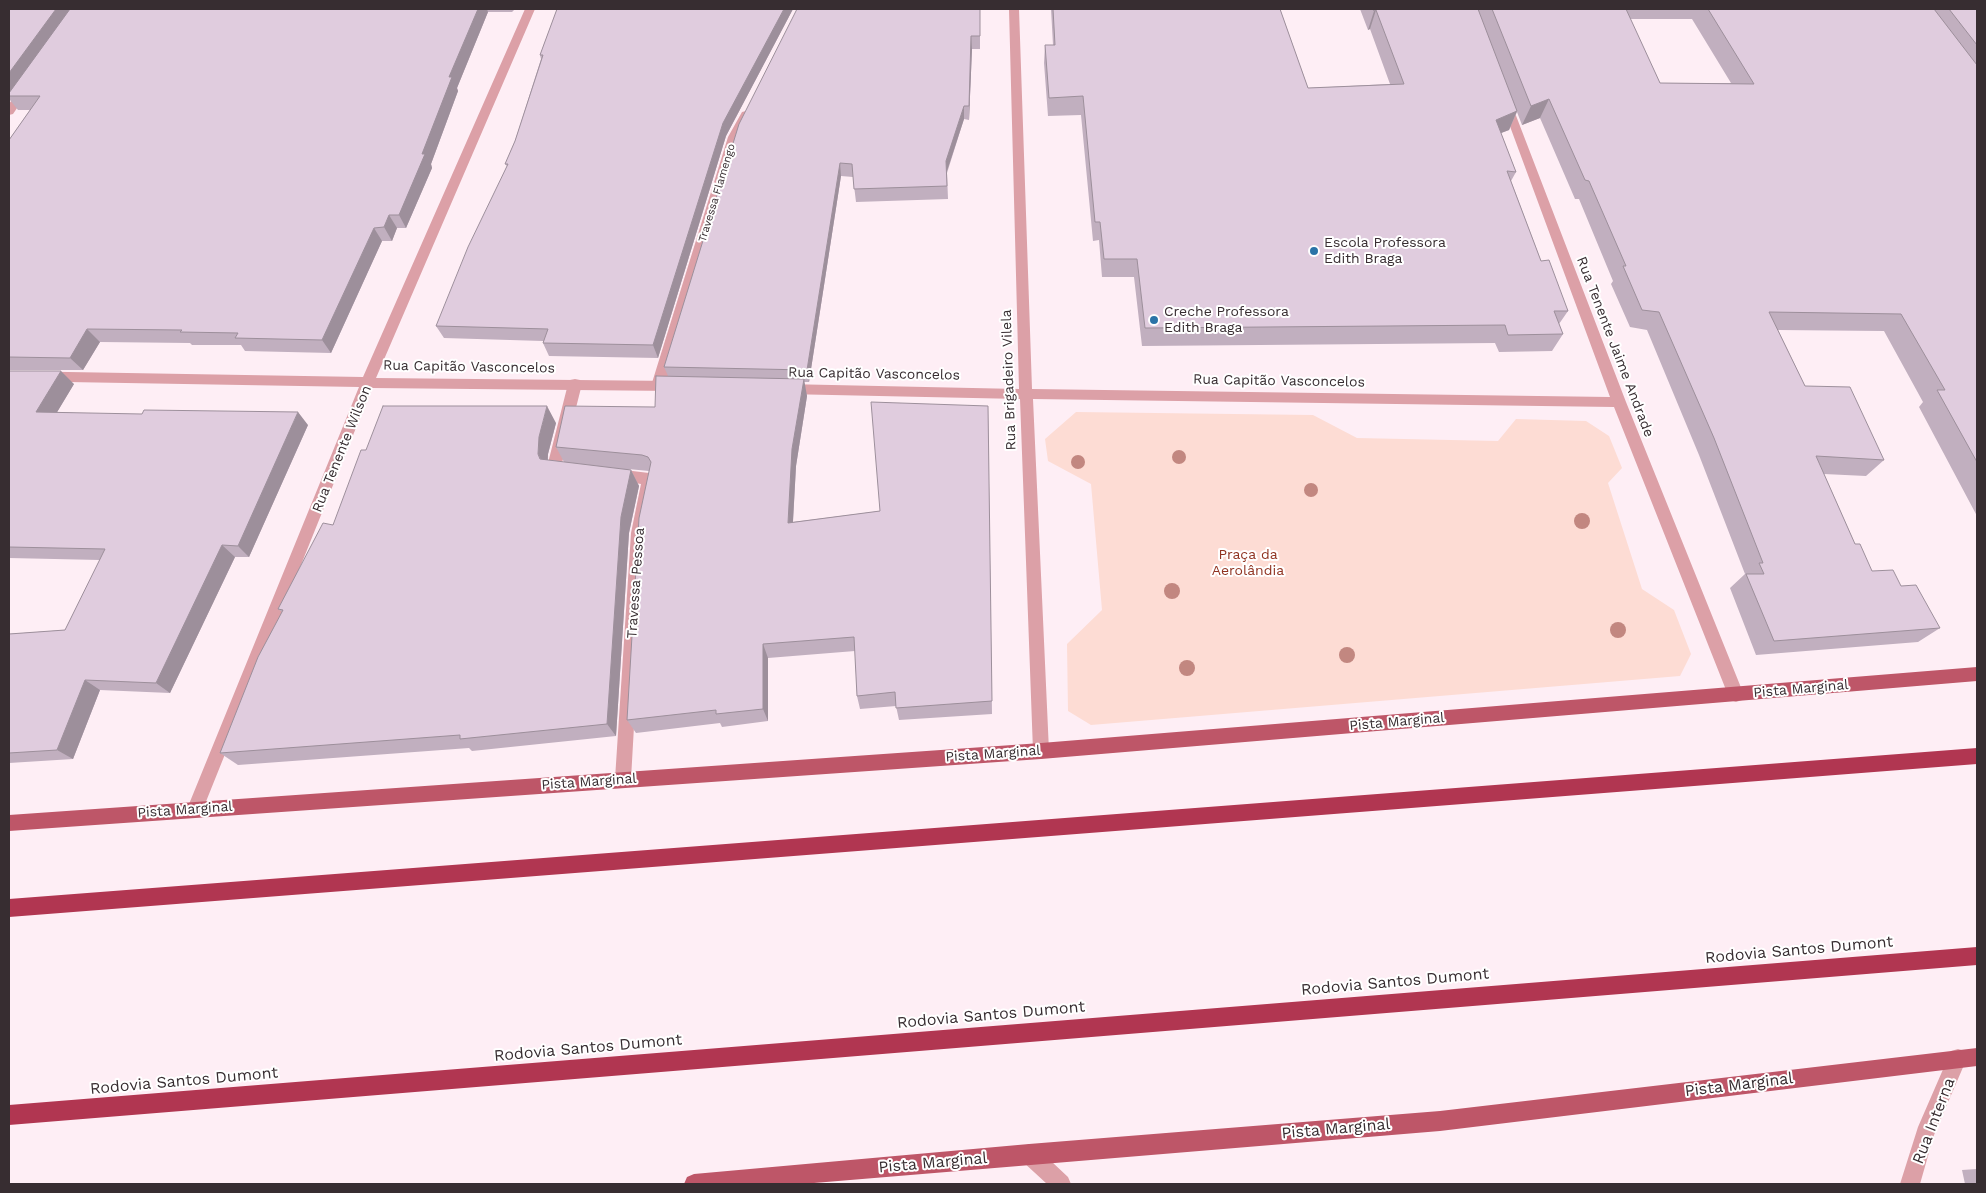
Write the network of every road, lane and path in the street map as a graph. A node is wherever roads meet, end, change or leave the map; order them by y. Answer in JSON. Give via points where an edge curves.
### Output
{"nodes":[{"id":1,"x":530,"y":9,"type":"edge"},
{"id":2,"x":1014,"y":9,"type":"edge"},
{"id":3,"x":32,"y":80,"type":"edge"},
{"id":4,"x":1502,"y":92,"type":"edge"},
{"id":5,"x":751,"y":103,"type":"edge"},
{"id":6,"x":9,"y":112,"type":"edge"},
{"id":7,"x":9,"y":376,"type":"edge"},
{"id":8,"x":369,"y":383,"type":"junction"},
{"id":9,"x":575,"y":384,"type":"junction"},
{"id":10,"x":658,"y":386,"type":"junction"},
{"id":11,"x":688,"y":386,"type":"edge"},
{"id":12,"x":767,"y":388,"type":"edge"},
{"id":13,"x":1026,"y":394,"type":"junction"},
{"id":14,"x":1619,"y":402,"type":"junction"},
{"id":15,"x":580,"y":472,"type":"edge"},
{"id":16,"x":598,"y":474,"type":"edge"},
{"id":17,"x":1977,"y":674,"type":"edge"},
{"id":18,"x":1736,"y":695,"type":"junction"},
{"id":19,"x":1041,"y":751,"type":"junction"},
{"id":20,"x":1977,"y":756,"type":"edge"},
{"id":21,"x":623,"y":779,"type":"junction"},
{"id":22,"x":195,"y":810,"type":"junction"},
{"id":23,"x":9,"y":823,"type":"edge"},
{"id":24,"x":9,"y":908,"type":"edge"},
{"id":25,"x":1977,"y":956,"type":"edge"},
{"id":26,"x":1968,"y":1057,"type":"edge"},
{"id":27,"x":9,"y":1115,"type":"edge"},
{"id":28,"x":1029,"y":1154,"type":"junction"},
{"id":29,"x":694,"y":1184,"type":"edge"},
{"id":30,"x":1060,"y":1184,"type":"edge"},
{"id":31,"x":1910,"y":1184,"type":"edge"}],
"edges":[{"from":1,"to":8,"type":"street","name":"Rua Tenente Wilson"},
{"from":2,"to":13,"type":"street","name":"Rua Brigadeiro Vilela"},
{"from":3,"to":6,"type":"street"},
{"from":4,"to":14,"type":"street","name":"Rua Tenente Jaime Andrade"},
{"from":5,"to":10,"type":"street","name":"Travessa Flamengo","via":[[734,137]]},
{"from":7,"to":8,"type":"street","name":"Rua Capitão Vasconcelos"},
{"from":8,"to":9,"type":"street","name":"Rua Capitão Vasconcelos"},
{"from":8,"to":22,"type":"street","name":"Rua Tenente Wilson"},
{"from":9,"to":10,"type":"street","name":"Rua Capitão Vasconcelos"},
{"from":9,"to":15,"type":"street","via":[[555,463],[556,470]]},
{"from":10,"to":11,"type":"street","name":"Rua Capitão Vasconcelos"},
{"from":12,"to":13,"type":"street","name":"Rua Capitão Vasconcelos"},
{"from":13,"to":14,"type":"street","name":"Rua Capitão Vasconcelos"},
{"from":13,"to":19,"type":"street","name":"Rua Brigadeiro Vilela"},
{"from":14,"to":18,"type":"street","name":"Rua Tenente Jaime Andrade"},
{"from":16,"to":21,"type":"street","name":"Travessa Pessoa","via":[[650,479],[638,533]]},
{"from":17,"to":18,"type":"main road","name":"Pista Marginal"},
{"from":18,"to":19,"type":"main road","name":"Pista Marginal"},
{"from":19,"to":21,"type":"main road","name":"Pista Marginal"},
{"from":20,"to":24,"type":"highway"},
{"from":21,"to":22,"type":"main road","name":"Pista Marginal"},
{"from":22,"to":23,"type":"main road","name":"Pista Marginal"},
{"from":25,"to":27,"type":"highway","name":"Rodovia Santos Dumont"},
{"from":26,"to":28,"type":"main road","name":"Pista Marginal","via":[[1440,1121]]},
{"from":26,"to":31,"type":"street","name":"Rua Interna","via":[[1925,1134]]},
{"from":28,"to":29,"type":"main road","name":"Pista Marginal"},
{"from":28,"to":30,"type":"street"}]}
